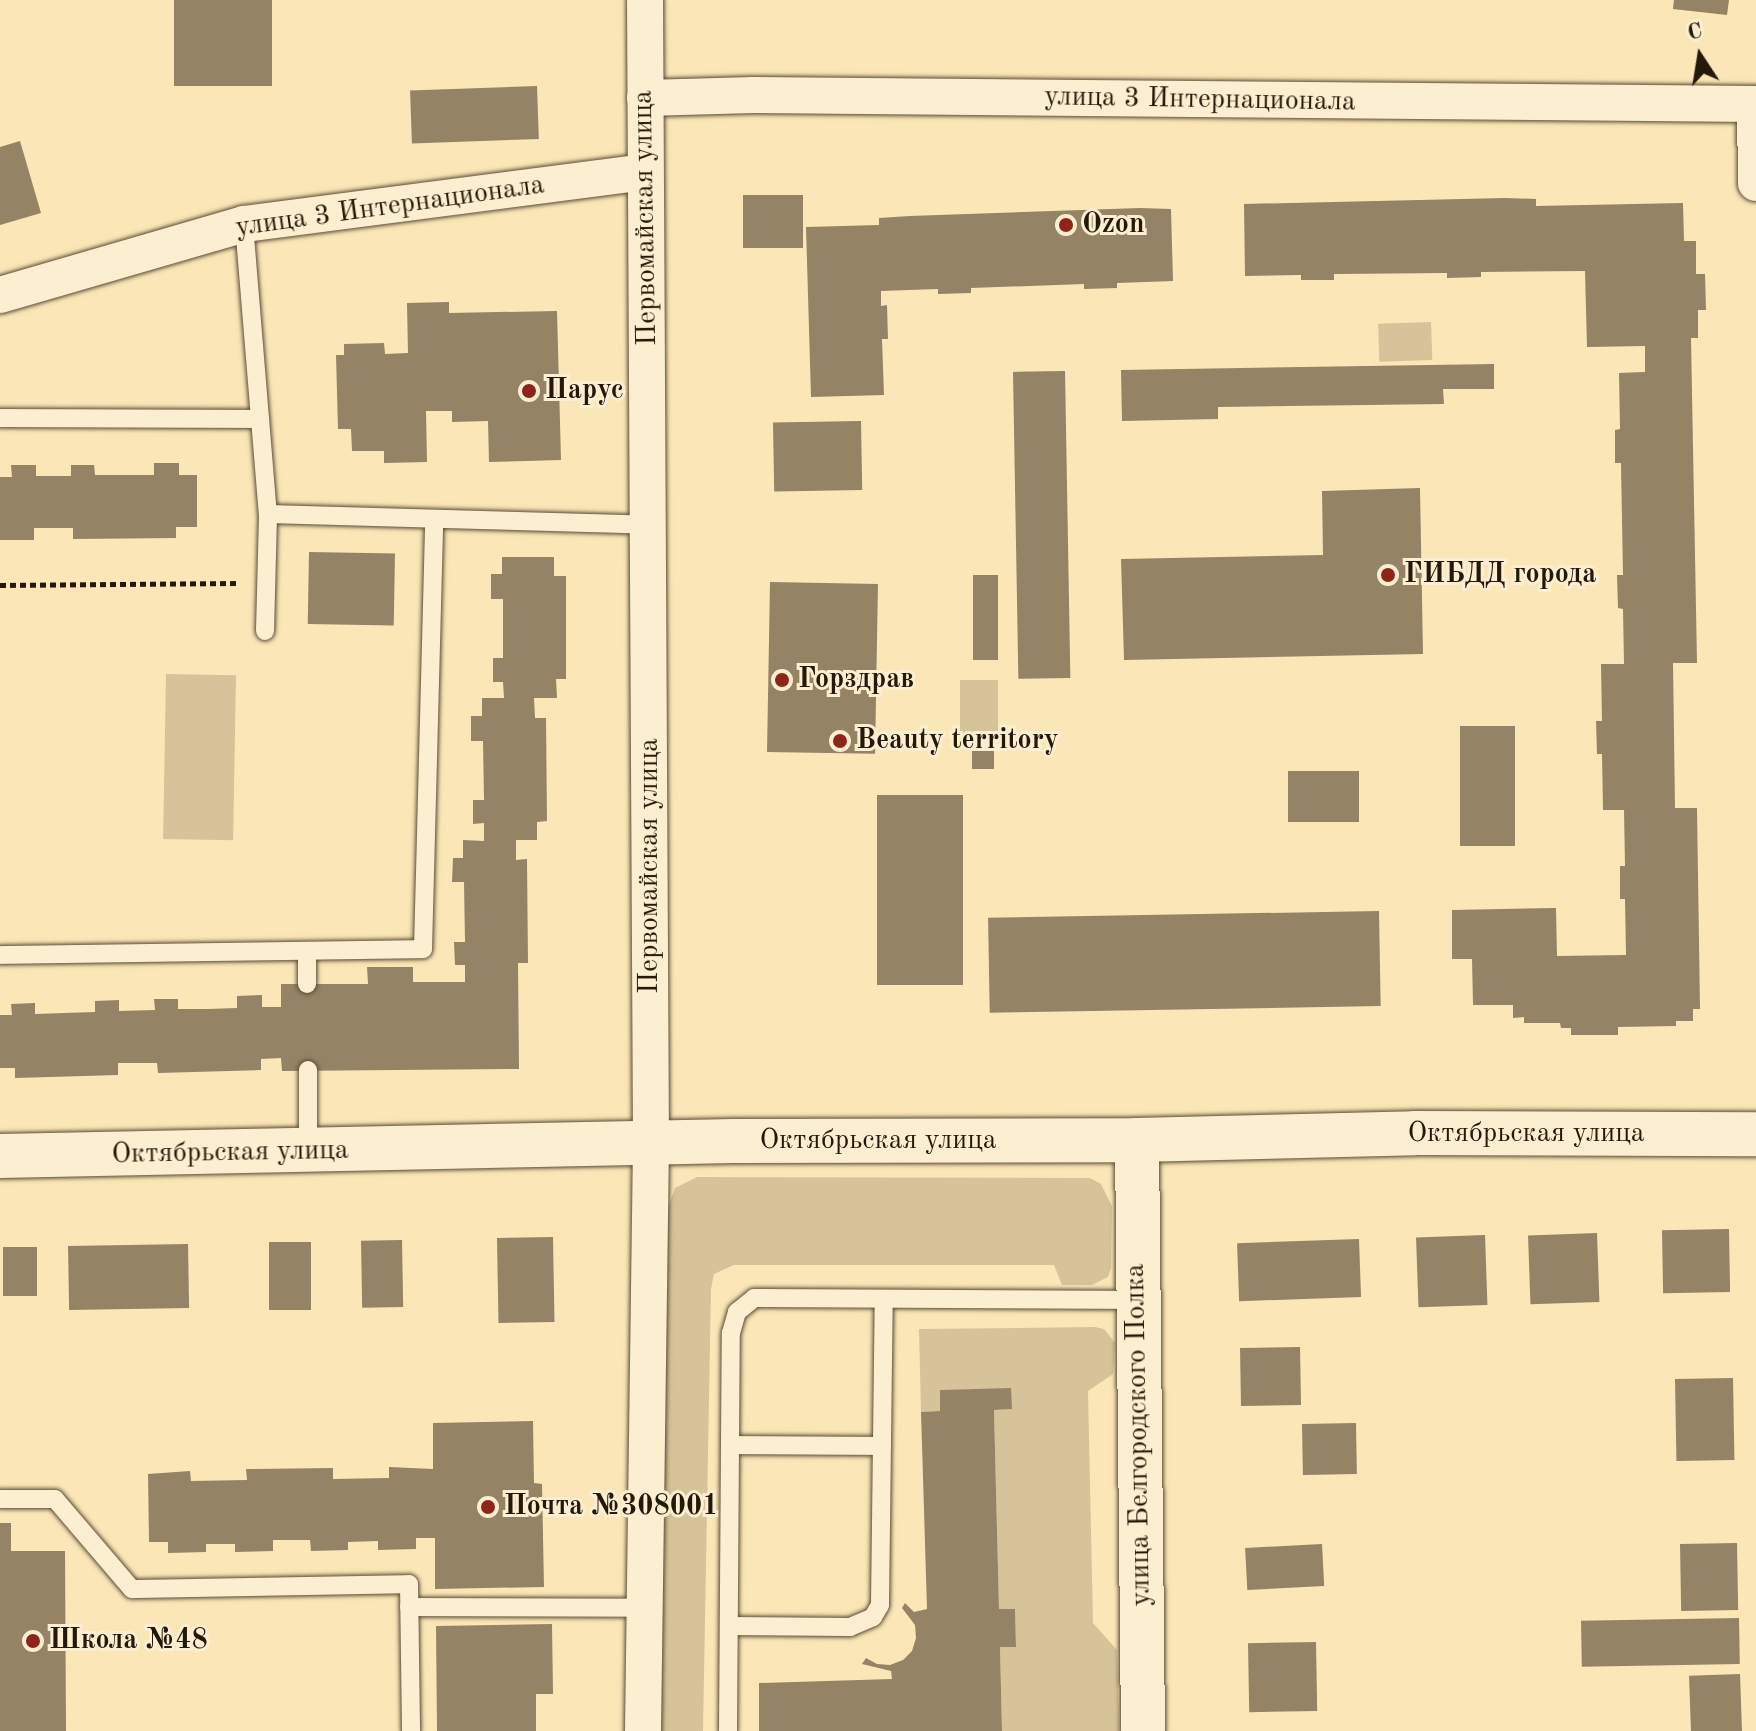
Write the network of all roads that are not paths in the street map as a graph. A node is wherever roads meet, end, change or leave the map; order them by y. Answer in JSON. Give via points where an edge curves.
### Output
{"nodes":[{"id":1,"x":645,"y":0,"type":"edge"},
{"id":2,"x":645,"y":98,"type":"junction"},
{"id":3,"x":1755,"y":104,"type":"edge"},
{"id":4,"x":644,"y":172,"type":"junction"},
{"id":5,"x":1756,"y":183,"type":"edge"},
{"id":6,"x":244,"y":224,"type":"junction"},
{"id":7,"x":0,"y":295,"type":"edge"},
{"id":8,"x":0,"y":418,"type":"edge"},
{"id":9,"x":260,"y":419,"type":"junction"},
{"id":10,"x":268,"y":514,"type":"junction"},
{"id":11,"x":434,"y":519,"type":"junction"},
{"id":12,"x":650,"y":525,"type":"junction"},
{"id":13,"x":265,"y":631,"type":"dead end"},
{"id":14,"x":307,"y":952,"type":"junction"},
{"id":15,"x":0,"y":955,"type":"edge"},
{"id":16,"x":307,"y":984,"type":"dead end"},
{"id":17,"x":308,"y":1070,"type":"dead end"},
{"id":18,"x":1756,"y":1134,"type":"edge"},
{"id":19,"x":1137,"y":1140,"type":"junction"},
{"id":20,"x":651,"y":1144,"type":"junction"},
{"id":21,"x":308,"y":1152,"type":"junction"},
{"id":22,"x":0,"y":1156,"type":"edge"},
{"id":23,"x":884,"y":1299,"type":"junction"},
{"id":24,"x":1137,"y":1300,"type":"junction"},
{"id":25,"x":730,"y":1445,"type":"junction"},
{"id":26,"x":882,"y":1446,"type":"junction"},
{"id":27,"x":0,"y":1499,"type":"edge"},
{"id":28,"x":409,"y":1607,"type":"junction"},
{"id":29,"x":644,"y":1608,"type":"junction"},
{"id":30,"x":729,"y":1626,"type":"junction"},
{"id":31,"x":411,"y":1731,"type":"edge"},
{"id":32,"x":643,"y":1731,"type":"edge"},
{"id":33,"x":728,"y":1731,"type":"edge"},
{"id":34,"x":1143,"y":1731,"type":"edge"}],
"edges":[{"from":1,"to":2,"type":"street","name":"Первомайская улица"},
{"from":2,"to":3,"type":"street","name":"улица 3 Интернационала"},
{"from":2,"to":4,"type":"street","name":"Первомайская улица"},
{"from":3,"to":5,"type":"street"},
{"from":4,"to":6,"type":"street","name":"улица 3 Интернационала"},
{"from":4,"to":12,"type":"street","name":"Первомайская улица"},
{"from":6,"to":7,"type":"street","name":"улица 3 Интернационала"},
{"from":6,"to":9,"type":"lane"},
{"from":8,"to":9,"type":"lane"},
{"from":9,"to":10,"type":"lane"},
{"from":10,"to":11,"type":"lane"},
{"from":10,"to":13,"type":"lane"},
{"from":11,"to":12,"type":"lane"},
{"from":11,"to":14,"type":"lane","via":[[423,949]]},
{"from":12,"to":20,"type":"street","name":"Первомайская улица"},
{"from":14,"to":15,"type":"lane"},
{"from":14,"to":16,"type":"lane"},
{"from":17,"to":21,"type":"lane"},
{"from":18,"to":19,"type":"street","name":"Октябрьская улица","via":[[1415,1133]]},
{"from":19,"to":20,"type":"street","name":"Октябрьская улица"},
{"from":19,"to":24,"type":"street","name":"улица Белгородского Полка"},
{"from":20,"to":21,"type":"street","name":"Октябрьская улица"},
{"from":20,"to":29,"type":"street","name":"Первомайская улица"},
{"from":21,"to":22,"type":"street","name":"Октябрьская улица"},
{"from":23,"to":24,"type":"lane"},
{"from":23,"to":25,"type":"lane","via":[[766,1298],[744,1304],[732,1322]]},
{"from":23,"to":26,"type":"lane"},
{"from":24,"to":34,"type":"street","name":"улица Белгородского Полка"},
{"from":25,"to":26,"type":"lane"},
{"from":25,"to":30,"type":"lane"},
{"from":26,"to":30,"type":"lane","via":[[882,1592],[873,1617],[850,1627]]},
{"from":27,"to":28,"type":"lane","via":[[55,1499],[132,1589],[409,1584]]},
{"from":28,"to":29,"type":"lane"},
{"from":28,"to":31,"type":"lane"},
{"from":29,"to":32,"type":"street","name":"Первомайская улица"},
{"from":30,"to":33,"type":"lane"}]}
